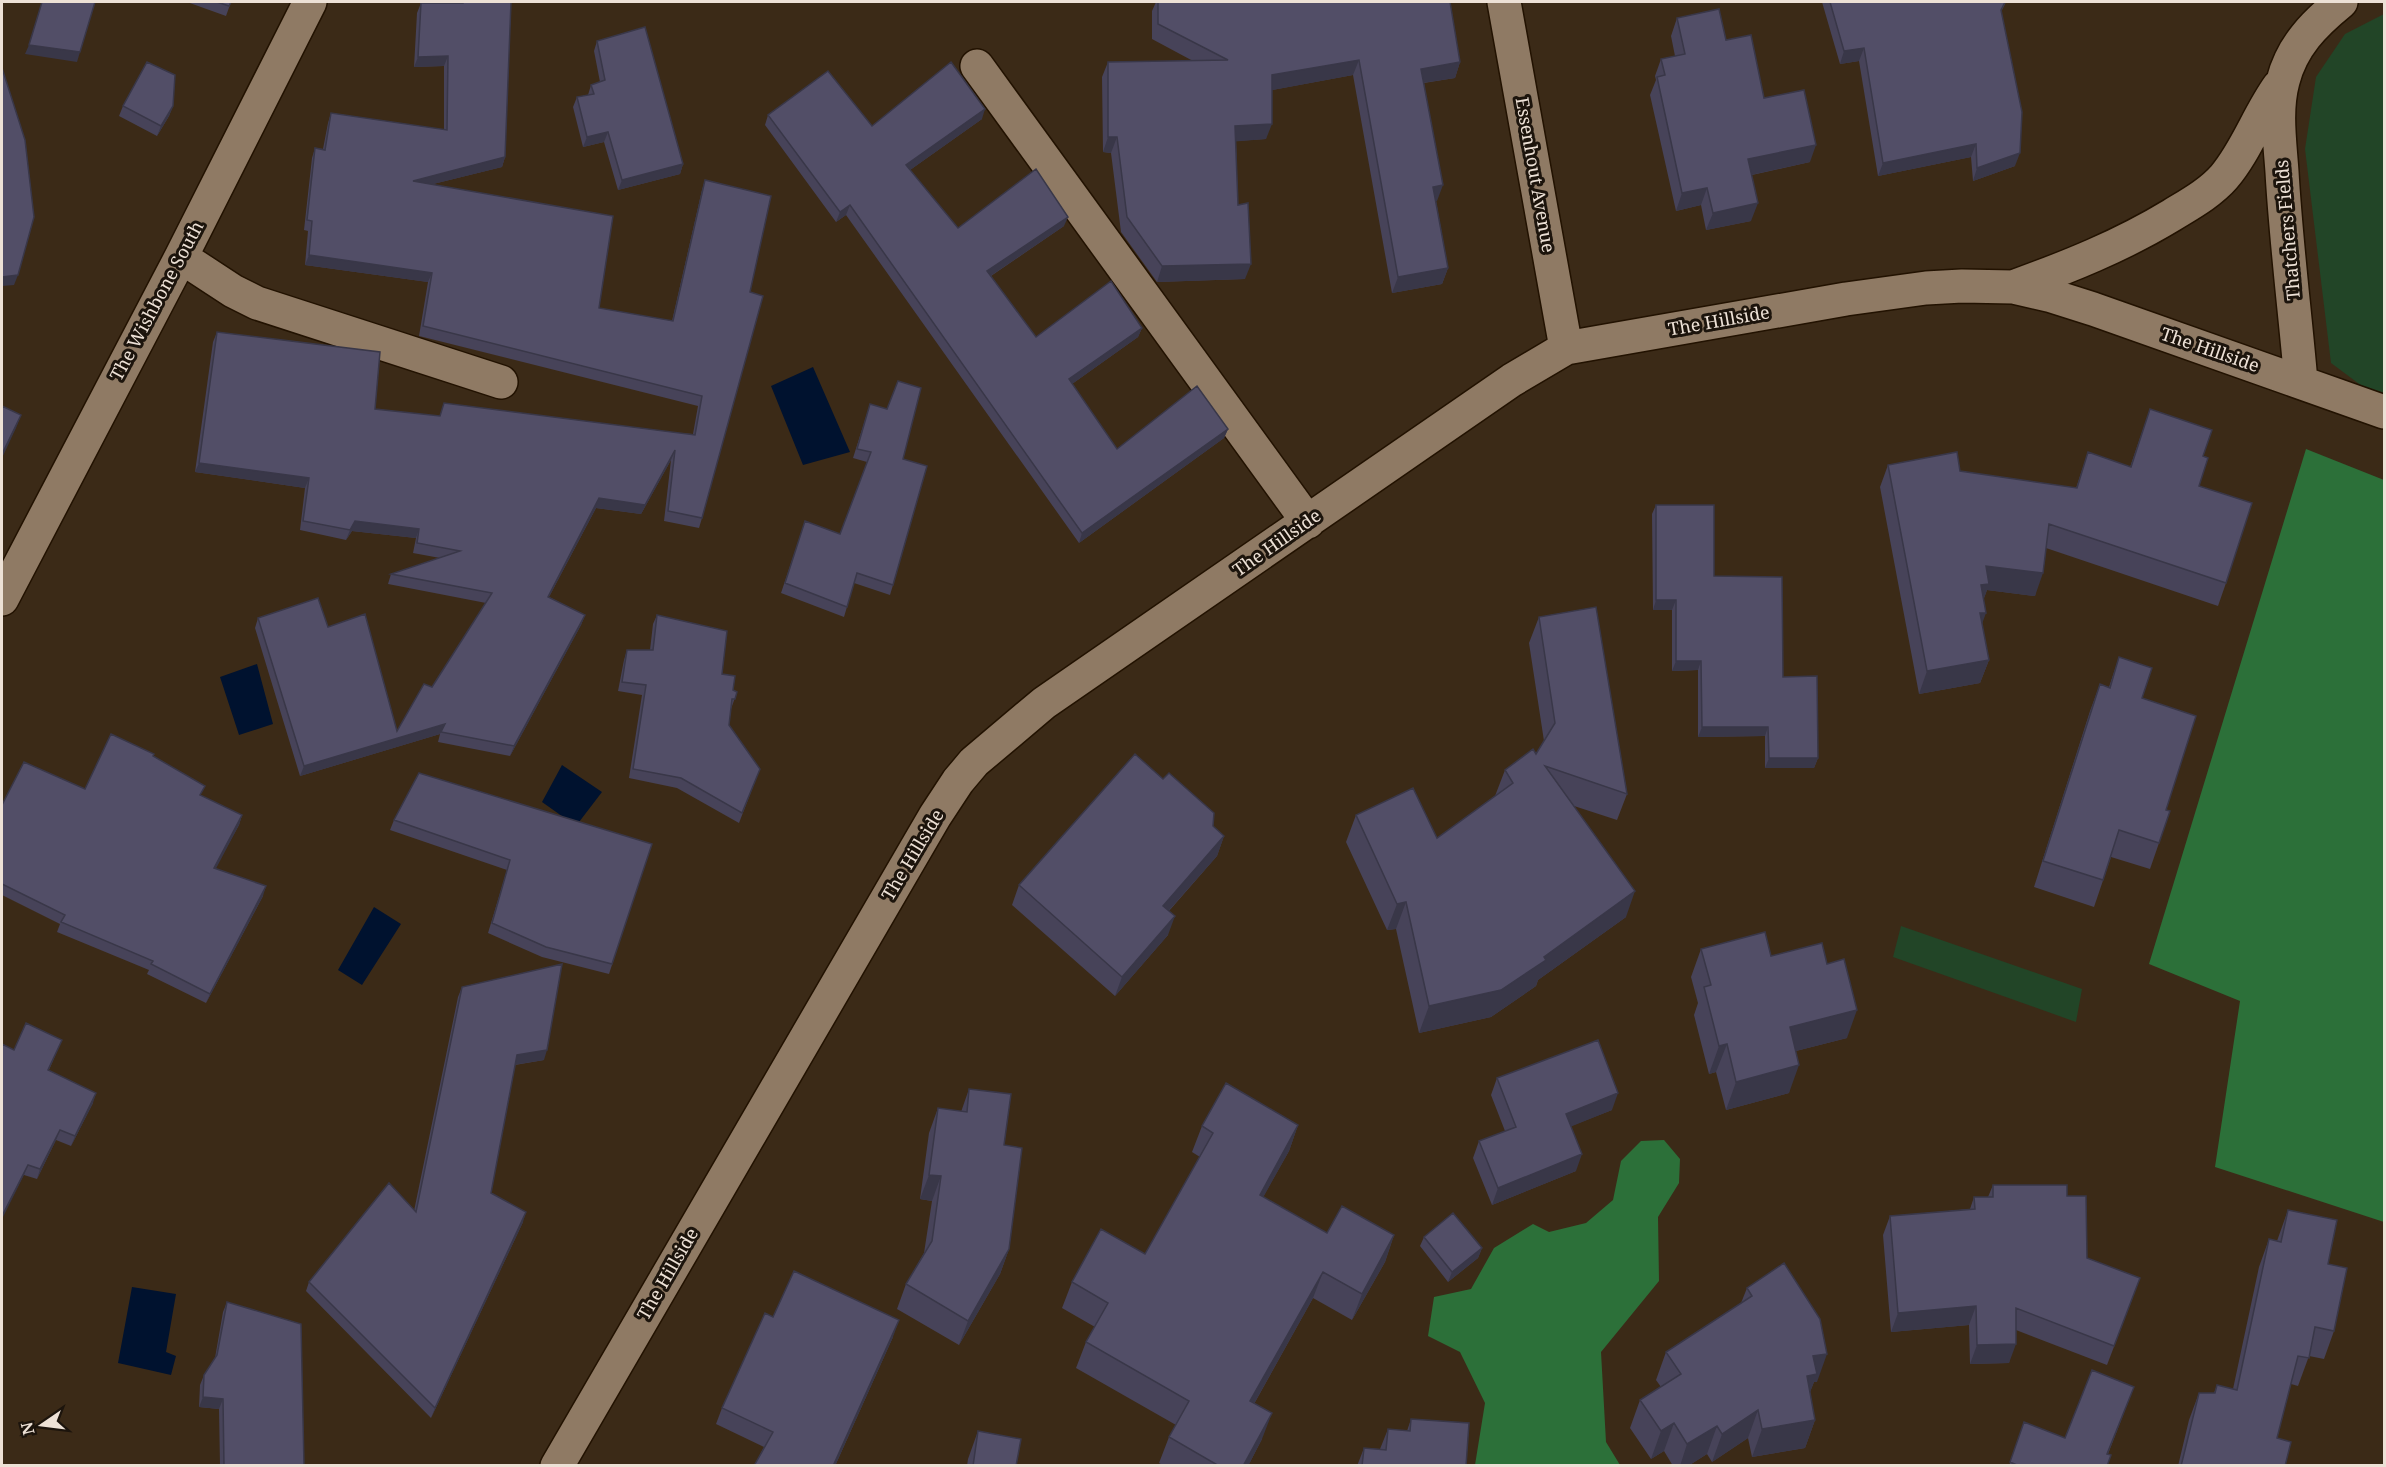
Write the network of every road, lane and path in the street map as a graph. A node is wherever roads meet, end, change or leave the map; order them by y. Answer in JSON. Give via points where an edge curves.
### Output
{"nodes":[{"id":1,"x":310,"y":2,"type":"edge"},
{"id":2,"x":1504,"y":2,"type":"edge"},
{"id":3,"x":2341,"y":2,"type":"edge"},
{"id":4,"x":977,"y":66,"type":"dead end"},
{"id":5,"x":2283,"y":79,"type":"junction"},
{"id":6,"x":181,"y":257,"type":"junction"},
{"id":7,"x":2013,"y":287,"type":"junction"},
{"id":8,"x":1566,"y":348,"type":"junction"},
{"id":9,"x":501,"y":381,"type":"dead end"},
{"id":10,"x":2301,"y":382,"type":"junction"},
{"id":11,"x":2385,"y":412,"type":"edge"},
{"id":12,"x":1308,"y":522,"type":"junction"},
{"id":13,"x":2,"y":599,"type":"edge"},
{"id":14,"x":557,"y":1466,"type":"edge"}],
"edges":[{"from":1,"to":6,"type":"street","name":"The Wishbone South"},
{"from":2,"to":8,"type":"street","name":"Essenhout Avenue"},
{"from":3,"to":5,"type":"street","name":"Thatchers Fields","via":[[2310,28]]},
{"from":4,"to":12,"type":"street"},
{"from":5,"to":7,"type":"street","name":"Thatchers Fields","via":[[2235,162],[2200,198],[2116,247]]},
{"from":5,"to":10,"type":"street","name":"Thatchers Fields","via":[[2278,114]]},
{"from":6,"to":9,"type":"street","via":[[256,303]]},
{"from":6,"to":13,"type":"street","name":"The Wishbone South"},
{"from":7,"to":8,"type":"street","name":"The Hillside","via":[[1926,288]]},
{"from":7,"to":10,"type":"street","name":"The Hillside","via":[[2093,309]]},
{"from":8,"to":12,"type":"street","name":"The Hillside","via":[[1512,380]]},
{"from":10,"to":11,"type":"street","name":"The Hillside"},
{"from":12,"to":14,"type":"street","name":"The Hillside","via":[[1044,704],[974,762],[958,781]]}]}
